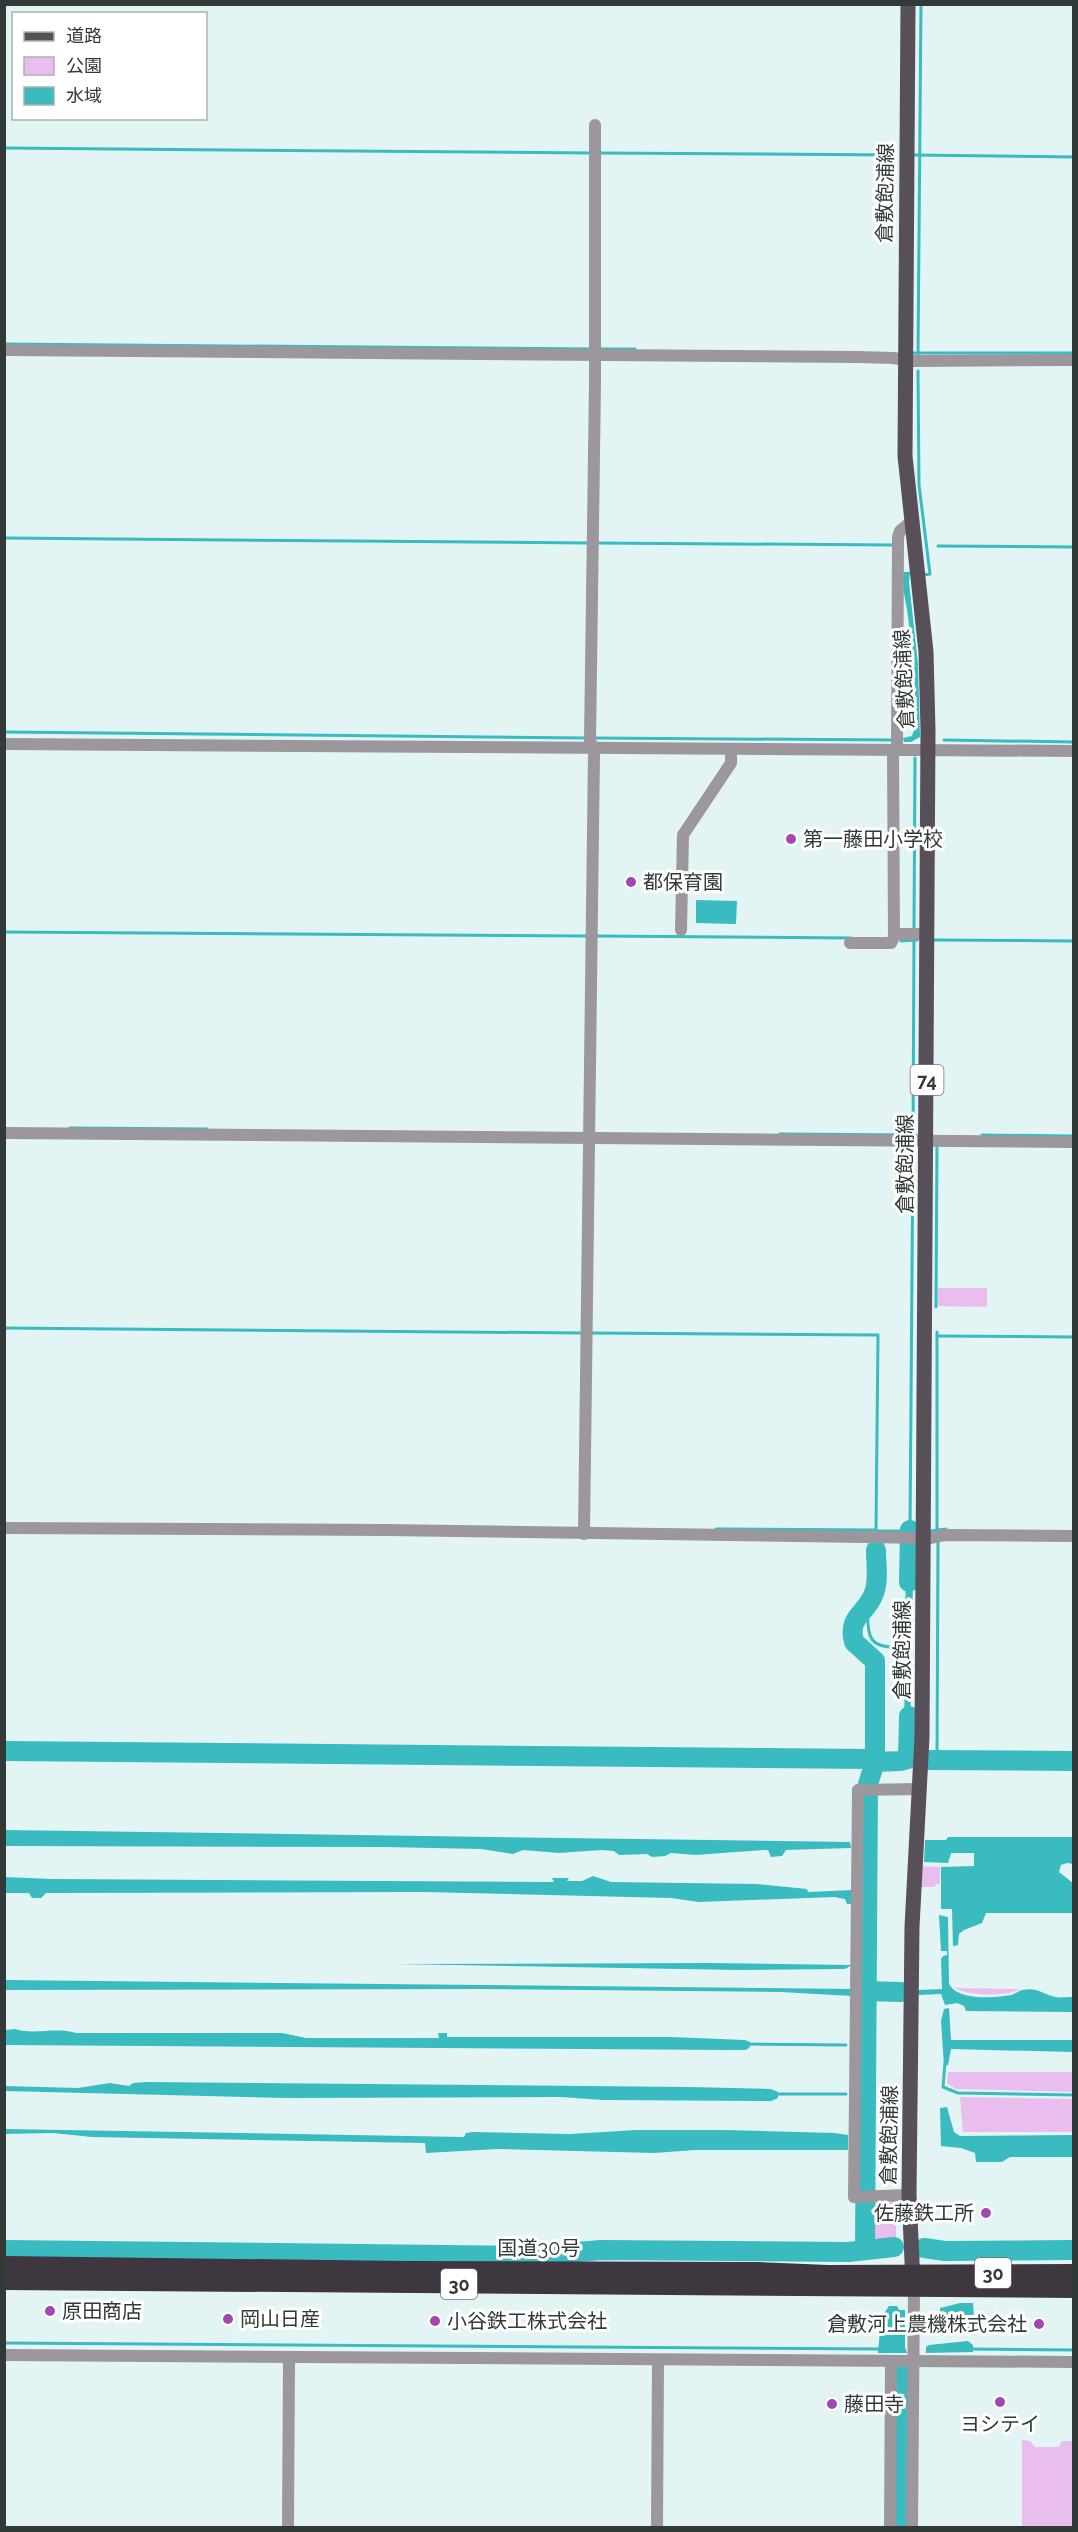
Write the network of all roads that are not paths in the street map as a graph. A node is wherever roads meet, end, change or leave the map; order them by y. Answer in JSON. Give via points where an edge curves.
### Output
{"nodes":[{"id":1,"x":908,"y":4,"type":"edge"},
{"id":2,"x":596,"y":124,"type":"dead end"},
{"id":3,"x":4,"y":350,"type":"edge"},
{"id":4,"x":595,"y":350,"type":"junction"},
{"id":5,"x":905,"y":360,"type":"junction"},
{"id":6,"x":1074,"y":360,"type":"edge"},
{"id":7,"x":910,"y":522,"type":"junction"},
{"id":8,"x":4,"y":744,"type":"edge"},
{"id":9,"x":896,"y":745,"type":"junction"},
{"id":10,"x":592,"y":747,"type":"junction"},
{"id":11,"x":731,"y":749,"type":"junction"},
{"id":12,"x":928,"y":750,"type":"junction"},
{"id":13,"x":1074,"y":751,"type":"edge"},
{"id":14,"x":681,"y":930,"type":"dead end"},
{"id":15,"x":894,"y":934,"type":"junction"},
{"id":16,"x":918,"y":934,"type":"junction"},
{"id":17,"x":850,"y":943,"type":"dead end"},
{"id":18,"x":4,"y":1133,"type":"edge"},
{"id":19,"x":589,"y":1138,"type":"junction"},
{"id":20,"x":917,"y":1142,"type":"junction"},
{"id":21,"x":1074,"y":1142,"type":"edge"},
{"id":22,"x":4,"y":1528,"type":"edge"},
{"id":23,"x":584,"y":1534,"type":"junction"},
{"id":24,"x":1074,"y":1536,"type":"edge"},
{"id":25,"x":924,"y":1537,"type":"junction"},
{"id":26,"x":919,"y":1788,"type":"junction"},
{"id":27,"x":909,"y":2195,"type":"junction"},
{"id":28,"x":4,"y":2265,"type":"edge"},
{"id":29,"x":1074,"y":2273,"type":"edge"},
{"id":30,"x":4,"y":2281,"type":"edge"},
{"id":31,"x":913,"y":2281,"type":"junction"},
{"id":32,"x":1074,"y":2289,"type":"edge"},
{"id":33,"x":4,"y":2355,"type":"edge"},
{"id":34,"x":289,"y":2358,"type":"junction"},
{"id":35,"x":658,"y":2361,"type":"junction"},
{"id":36,"x":891,"y":2362,"type":"junction"},
{"id":37,"x":915,"y":2362,"type":"junction"},
{"id":38,"x":1074,"y":2362,"type":"edge"},
{"id":39,"x":288,"y":2528,"type":"edge"},
{"id":40,"x":657,"y":2528,"type":"edge"},
{"id":41,"x":890,"y":2528,"type":"edge"},
{"id":42,"x":912,"y":2528,"type":"edge"}],
"edges":[{"from":1,"to":5,"type":"main road","name":"倉敷飽浦線","number":"74"},
{"from":2,"to":4,"type":"street"},
{"from":3,"to":4,"type":"street"},
{"from":4,"to":5,"type":"street"},
{"from":4,"to":10,"type":"street"},
{"from":5,"to":6,"type":"street"},
{"from":5,"to":7,"type":"main road","name":"倉敷飽浦線","number":"74"},
{"from":7,"to":9,"type":"street","via":[[898,537]]},
{"from":7,"to":12,"type":"main road","name":"倉敷飽浦線","number":"74","via":[[926,652]]},
{"from":8,"to":10,"type":"street"},
{"from":9,"to":11,"type":"street"},
{"from":9,"to":12,"type":"street"},
{"from":9,"to":15,"type":"street"},
{"from":10,"to":11,"type":"street"},
{"from":10,"to":19,"type":"street"},
{"from":11,"to":14,"type":"street","via":[[731,763],[683,835]]},
{"from":12,"to":13,"type":"street"},
{"from":12,"to":16,"type":"main road","name":"倉敷飽浦線","number":"74"},
{"from":15,"to":16,"type":"street"},
{"from":15,"to":17,"type":"street","via":[[891,943]]},
{"from":16,"to":20,"type":"main road","name":"倉敷飽浦線","number":"74"},
{"from":18,"to":19,"type":"street"},
{"from":19,"to":20,"type":"street"},
{"from":19,"to":23,"type":"street"},
{"from":20,"to":21,"type":"street"},
{"from":20,"to":25,"type":"main road","name":"倉敷飽浦線","number":"74"},
{"from":22,"to":23,"type":"street"},
{"from":23,"to":25,"type":"street"},
{"from":24,"to":25,"type":"street"},
{"from":25,"to":26,"type":"main road","name":"倉敷飽浦線","number":"74"},
{"from":26,"to":27,"type":"main road","name":"倉敷飽浦線","number":"74","via":[[912,1927]]},
{"from":26,"to":27,"type":"street","via":[[858,1790],[854,2197]]},
{"from":27,"to":31,"type":"main road","name":"倉敷飽浦線","number":"74"},
{"from":28,"to":31,"type":"highway","name":"国道30号","number":"30"},
{"from":29,"to":31,"type":"highway","name":"国道30号","number":"30"},
{"from":30,"to":31,"type":"highway","name":"国道30号","number":"30"},
{"from":31,"to":32,"type":"highway","name":"国道30号","number":"30"},
{"from":31,"to":37,"type":"street"},
{"from":33,"to":34,"type":"street"},
{"from":34,"to":35,"type":"street"},
{"from":34,"to":39,"type":"street"},
{"from":35,"to":36,"type":"street"},
{"from":35,"to":40,"type":"street"},
{"from":36,"to":37,"type":"street"},
{"from":36,"to":41,"type":"street"},
{"from":37,"to":38,"type":"street"},
{"from":37,"to":42,"type":"street"}]}
